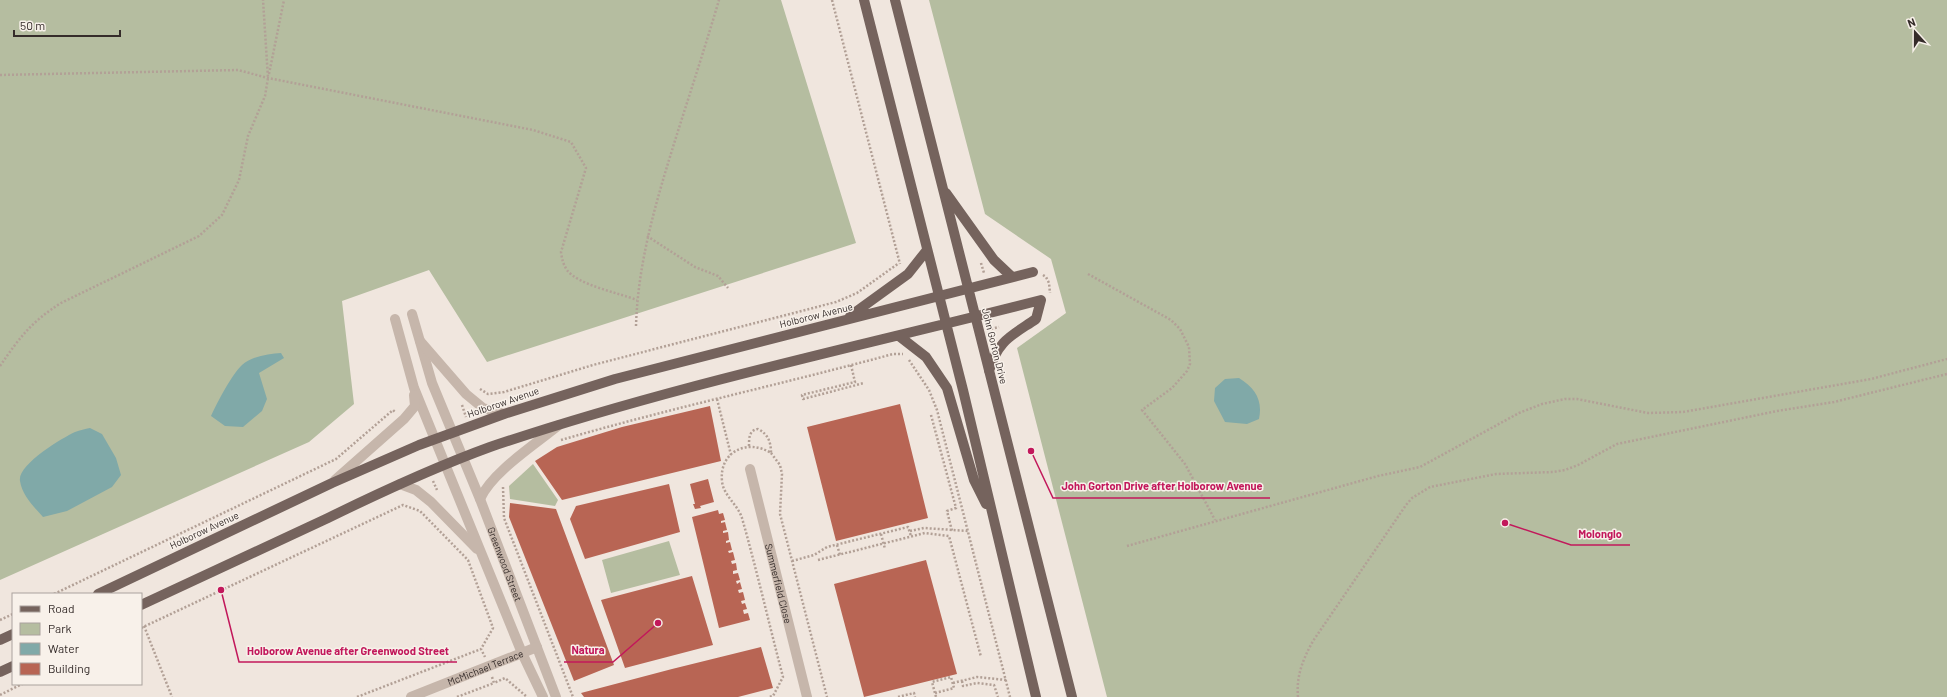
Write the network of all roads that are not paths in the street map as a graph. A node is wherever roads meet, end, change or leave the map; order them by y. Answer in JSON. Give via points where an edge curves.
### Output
{"nodes":[{"id":1,"x":864,"y":0,"type":"edge"},
{"id":2,"x":894,"y":0,"type":"edge"},
{"id":3,"x":942,"y":188,"type":"junction"},
{"id":4,"x":927,"y":250,"type":"junction"},
{"id":5,"x":1033,"y":272,"type":"road end"},
{"id":6,"x":1012,"y":277,"type":"junction"},
{"id":7,"x":968,"y":288,"type":"junction"},
{"id":8,"x":939,"y":296,"type":"junction"},
{"id":9,"x":412,"y":314,"type":"dead end"},
{"id":10,"x":975,"y":317,"type":"junction"},
{"id":11,"x":395,"y":319,"type":"dead end"},
{"id":12,"x":846,"y":320,"type":"junction"},
{"id":13,"x":946,"y":324,"type":"junction"},
{"id":14,"x":899,"y":336,"type":"junction"},
{"id":15,"x":418,"y":338,"type":"junction"},
{"id":16,"x":989,"y":371,"type":"junction"},
{"id":17,"x":414,"y":388,"type":"junction"},
{"id":18,"x":504,"y":414,"type":"junction"},
{"id":19,"x":561,"y":424,"type":"junction"},
{"id":20,"x":452,"y":432,"type":"junction"},
{"id":21,"x":434,"y":439,"type":"junction"},
{"id":22,"x":463,"y":458,"type":"junction"},
{"id":23,"x":445,"y":465,"type":"junction"},
{"id":24,"x":750,"y":469,"type":"dead end"},
{"id":25,"x":332,"y":483,"type":"junction"},
{"id":26,"x":400,"y":484,"type":"junction"},
{"id":27,"x":480,"y":499,"type":"junction"},
{"id":28,"x":993,"y":518,"type":"junction"},
{"id":29,"x":481,"y":553,"type":"junction"},
{"id":30,"x":100,"y":593,"type":"edge"},
{"id":31,"x":142,"y":605,"type":"edge"},
{"id":32,"x":12,"y":634,"type":"edge"},
{"id":33,"x":0,"y":640,"type":"edge"},
{"id":34,"x":537,"y":647,"type":"junction"},
{"id":35,"x":522,"y":653,"type":"junction"},
{"id":36,"x":12,"y":666,"type":"edge"},
{"id":37,"x":0,"y":672,"type":"edge"},
{"id":38,"x":411,"y":697,"type":"edge"},
{"id":39,"x":543,"y":697,"type":"edge"},
{"id":40,"x":556,"y":697,"type":"edge"},
{"id":41,"x":807,"y":697,"type":"edge"},
{"id":42,"x":1036,"y":697,"type":"edge"},
{"id":43,"x":1072,"y":697,"type":"edge"}],
"edges":[{"from":1,"to":4,"type":"main road"},
{"from":2,"to":3,"type":"main road","name":"John Gorton Drive"},
{"from":3,"to":6,"type":"main road","via":[[994,260]]},
{"from":3,"to":7,"type":"main road","name":"John Gorton Drive"},
{"from":4,"to":8,"type":"main road"},
{"from":4,"to":12,"type":"main road","via":[[908,274]]},
{"from":5,"to":6,"type":"main road","name":"Holborow Avenue"},
{"from":6,"to":7,"type":"main road","name":"Holborow Avenue"},
{"from":7,"to":8,"type":"main road","name":"Holborow Avenue"},
{"from":7,"to":10,"type":"main road","name":"John Gorton Drive"},
{"from":8,"to":12,"type":"main road","name":"Holborow Avenue"},
{"from":8,"to":13,"type":"main road"},
{"from":9,"to":15,"type":"street","name":"Greenwood Street"},
{"from":10,"to":13,"type":"main road"},
{"from":10,"to":16,"type":"main road","name":"John Gorton Drive"},
{"from":10,"to":16,"type":"main road","via":[[1041,300],[1036,319],[998,348]]},
{"from":11,"to":17,"type":"street"},
{"from":12,"to":18,"type":"main road","name":"Holborow Avenue","via":[[615,379]]},
{"from":13,"to":14,"type":"main road"},
{"from":13,"to":28,"type":"main road"},
{"from":14,"to":19,"type":"main road","via":[[707,383]]},
{"from":14,"to":28,"type":"main road","via":[[926,357],[947,388],[974,480]]},
{"from":15,"to":18,"type":"street","via":[[466,394],[483,408]]},
{"from":15,"to":20,"type":"street","name":"Greenwood Street","via":[[432,383]]},
{"from":16,"to":43,"type":"main road","name":"John Gorton Drive"},
{"from":17,"to":21,"type":"street","name":"Greenwood Street"},
{"from":17,"to":25,"type":"street","via":[[415,406],[404,419]]},
{"from":18,"to":20,"type":"main road","name":"Holborow Avenue"},
{"from":19,"to":22,"type":"main road"},
{"from":19,"to":27,"type":"street","via":[[496,476]]},
{"from":20,"to":21,"type":"main road","name":"Holborow Avenue"},
{"from":20,"to":22,"type":"street","name":"Greenwood Street"},
{"from":21,"to":23,"type":"street","name":"Greenwood Street"},
{"from":21,"to":25,"type":"main road","name":"Holborow Avenue"},
{"from":22,"to":23,"type":"main road"},
{"from":22,"to":27,"type":"street","name":"Greenwood Street"},
{"from":23,"to":26,"type":"main road"},
{"from":23,"to":29,"type":"street","name":"Greenwood Street"},
{"from":24,"to":41,"type":"street","name":"Summerfield Close"},
{"from":25,"to":30,"type":"main road","name":"Holborow Avenue"},
{"from":26,"to":29,"type":"street","via":[[416,490],[431,502]]},
{"from":26,"to":31,"type":"main road"},
{"from":27,"to":34,"type":"street","name":"Greenwood Street"},
{"from":28,"to":42,"type":"main road"},
{"from":29,"to":35,"type":"street","name":"Greenwood Street"},
{"from":32,"to":33,"type":"main road"},
{"from":34,"to":35,"type":"street","name":"McMichael Terrace"},
{"from":34,"to":40,"type":"street","name":"Greenwood Street"},
{"from":35,"to":38,"type":"street","name":"McMichael Terrace"},
{"from":35,"to":39,"type":"street","name":"Greenwood Street"},
{"from":36,"to":37,"type":"main road"}]}
